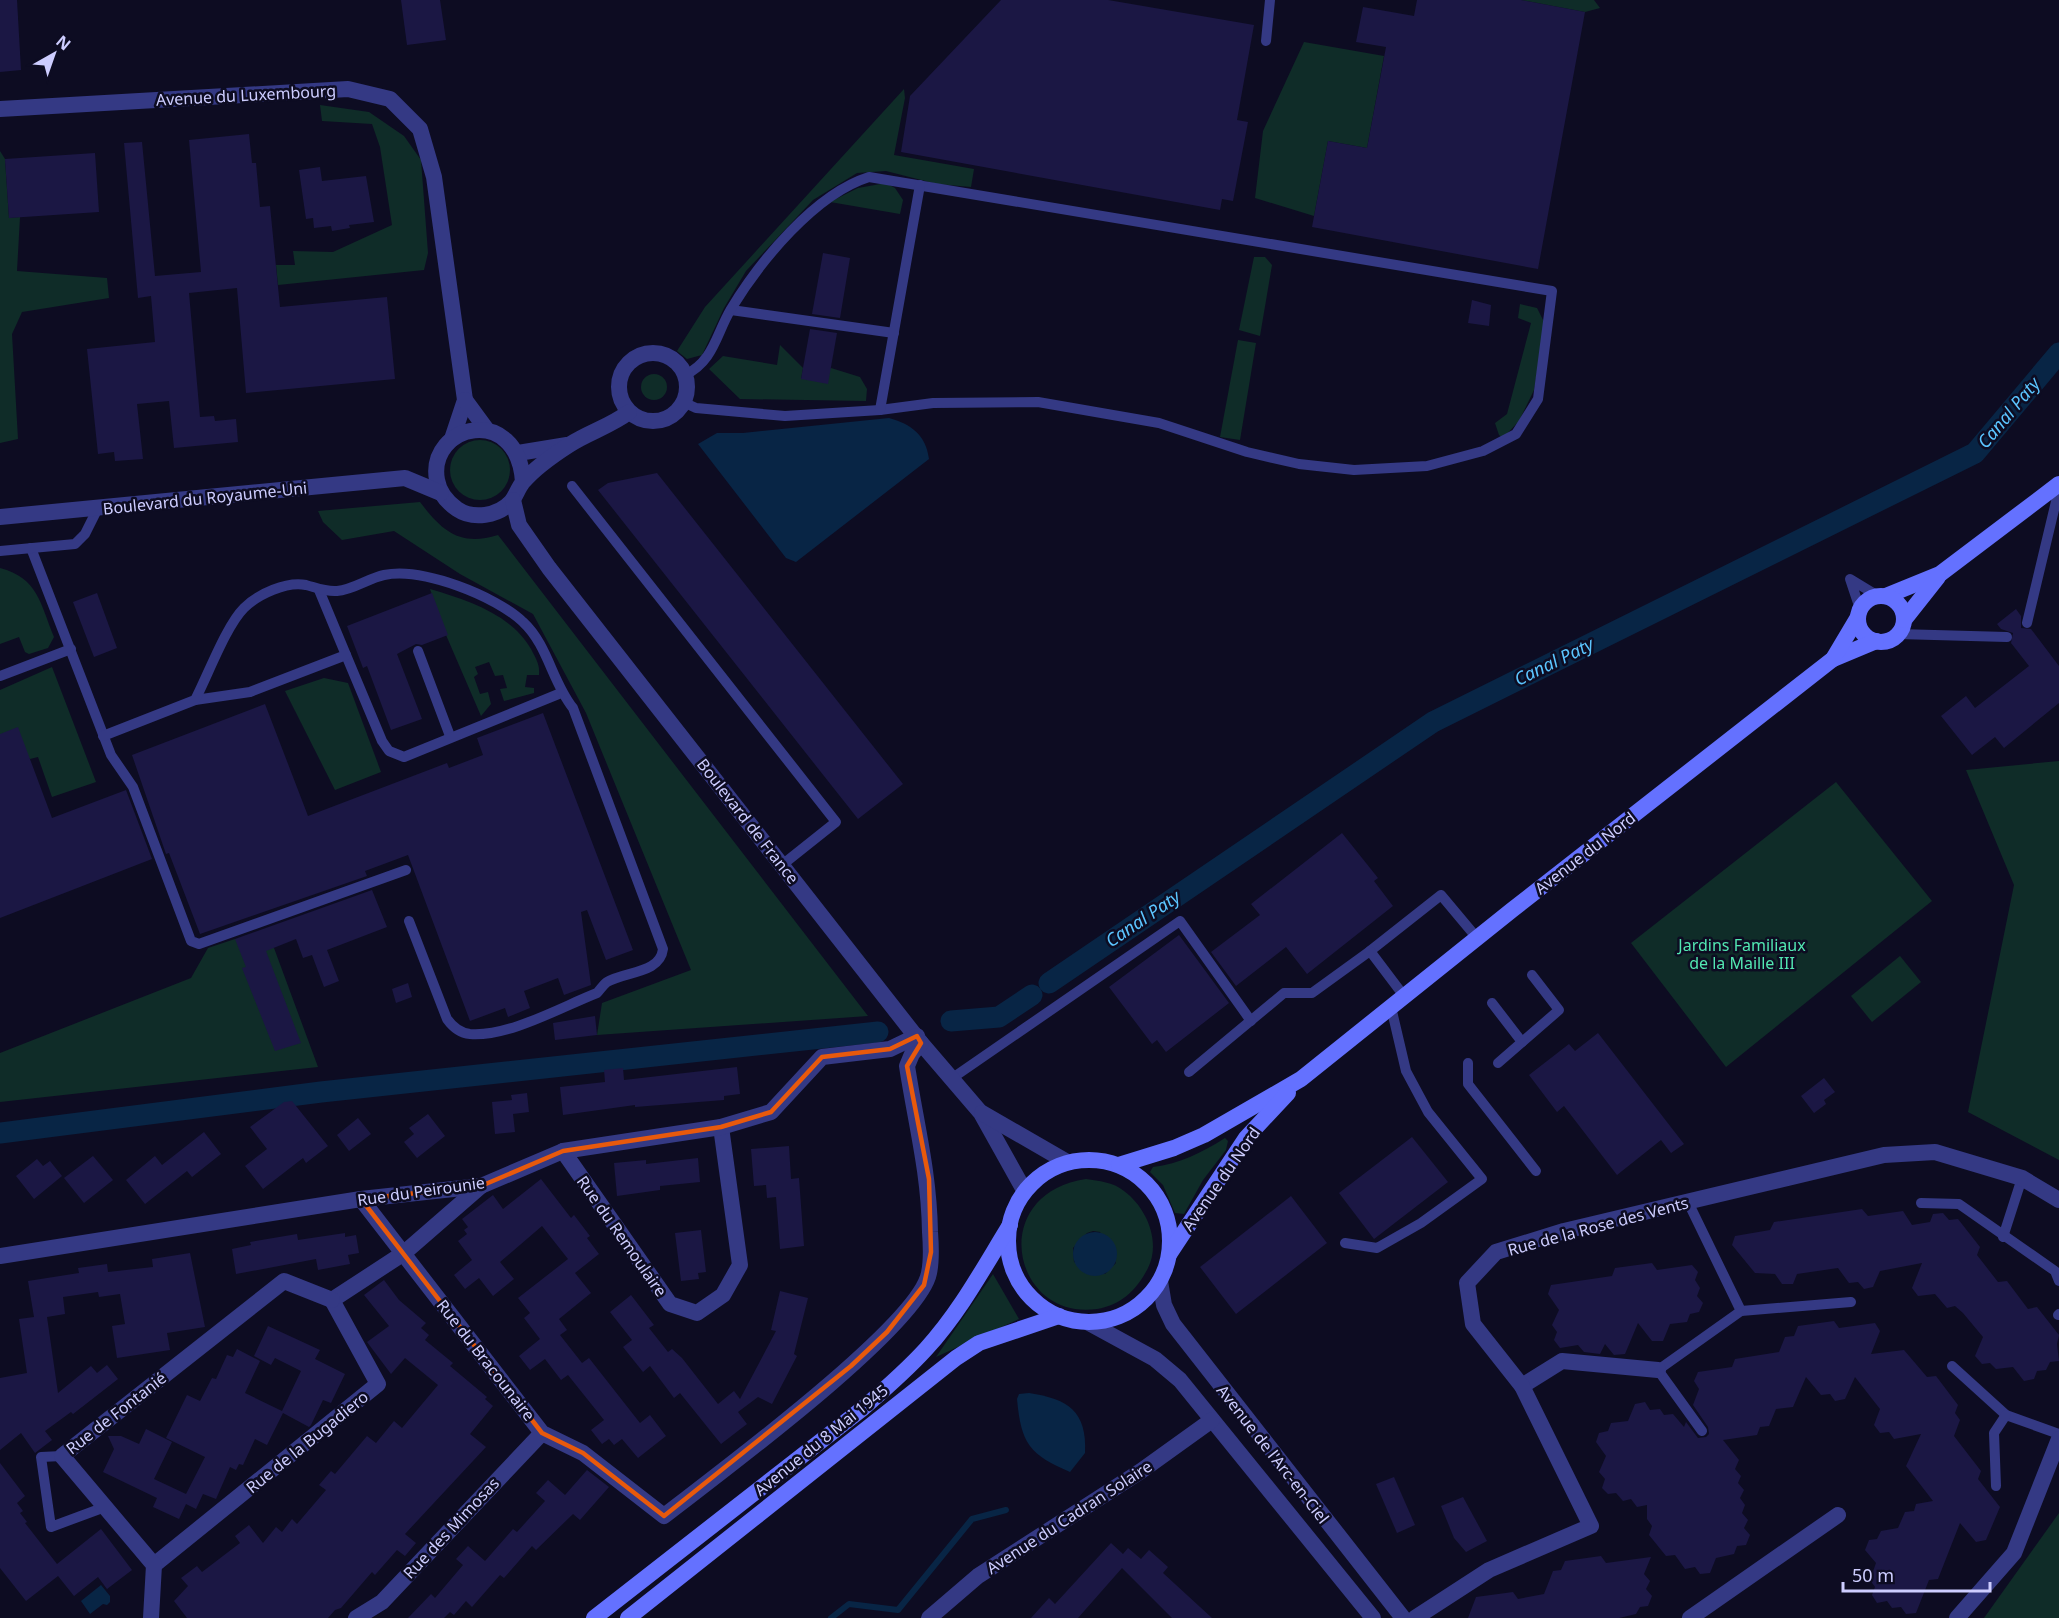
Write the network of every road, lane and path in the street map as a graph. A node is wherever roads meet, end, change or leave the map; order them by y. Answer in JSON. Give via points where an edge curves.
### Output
{"nodes":[{"id":1,"x":1270,"y":0,"type":"edge"},
{"id":2,"x":1266,"y":41,"type":"dead end"},
{"id":3,"x":0,"y":109,"type":"edge"},
{"id":4,"x":920,"y":185,"type":"junction"},
{"id":5,"x":731,"y":310,"type":"junction"},
{"id":6,"x":894,"y":333,"type":"junction"},
{"id":7,"x":685,"y":375,"type":"junction"},
{"id":8,"x":465,"y":400,"type":"junction"},
{"id":9,"x":683,"y":402,"type":"junction"},
{"id":10,"x":880,"y":410,"type":"junction"},
{"id":11,"x":629,"y":412,"type":"junction"},
{"id":12,"x":487,"y":430,"type":"junction"},
{"id":13,"x":452,"y":439,"type":"junction"},
{"id":14,"x":569,"y":445,"type":"junction"},
{"id":15,"x":518,"y":453,"type":"junction"},
{"id":16,"x":439,"y":457,"type":"junction"},
{"id":17,"x":410,"y":479,"type":"junction"},
{"id":18,"x":523,"y":482,"type":"junction"},
{"id":19,"x":2059,"y":484,"type":"edge"},
{"id":20,"x":573,"y":486,"type":"dead end"},
{"id":21,"x":2059,"y":489,"type":"edge"},
{"id":22,"x":441,"y":493,"type":"junction"},
{"id":23,"x":513,"y":500,"type":"junction"},
{"id":24,"x":98,"y":508,"type":"junction"},
{"id":25,"x":489,"y":514,"type":"junction"},
{"id":26,"x":0,"y":517,"type":"edge"},
{"id":27,"x":519,"y":525,"type":"junction"},
{"id":28,"x":31,"y":548,"type":"junction"},
{"id":29,"x":0,"y":551,"type":"edge"},
{"id":30,"x":1940,"y":574,"type":"junction"},
{"id":31,"x":319,"y":590,"type":"junction"},
{"id":32,"x":1882,"y":596,"type":"junction"},
{"id":33,"x":1859,"y":613,"type":"junction"},
{"id":34,"x":2027,"y":623,"type":"dead end"},
{"id":35,"x":1901,"y":627,"type":"junction"},
{"id":36,"x":2007,"y":637,"type":"dead end"},
{"id":37,"x":1876,"y":641,"type":"junction"},
{"id":38,"x":70,"y":649,"type":"junction"},
{"id":39,"x":418,"y":651,"type":"dead end"},
{"id":40,"x":346,"y":655,"type":"junction"},
{"id":41,"x":1833,"y":659,"type":"junction"},
{"id":42,"x":0,"y":676,"type":"edge"},
{"id":43,"x":561,"y":693,"type":"junction"},
{"id":44,"x":195,"y":700,"type":"junction"},
{"id":45,"x":103,"y":736,"type":"junction"},
{"id":46,"x":450,"y":736,"type":"junction"},
{"id":47,"x":782,"y":865,"type":"junction"},
{"id":48,"x":406,"y":870,"type":"dead end"},
{"id":49,"x":410,"y":921,"type":"dead end"},
{"id":50,"x":1477,"y":938,"type":"junction"},
{"id":51,"x":1370,"y":951,"type":"junction"},
{"id":52,"x":1532,"y":975,"type":"dead end"},
{"id":53,"x":1397,"y":1002,"type":"junction"},
{"id":54,"x":1492,"y":1003,"type":"dead end"},
{"id":55,"x":1251,"y":1021,"type":"junction"},
{"id":56,"x":919,"y":1040,"type":"junction"},
{"id":57,"x":1522,"y":1042,"type":"junction"},
{"id":58,"x":1468,"y":1063,"type":"dead end"},
{"id":59,"x":1498,"y":1063,"type":"dead end"},
{"id":60,"x":1189,"y":1072,"type":"dead end"},
{"id":61,"x":951,"y":1079,"type":"junction"},
{"id":62,"x":1300,"y":1079,"type":"junction"},
{"id":63,"x":981,"y":1113,"type":"junction"},
{"id":64,"x":721,"y":1127,"type":"junction"},
{"id":65,"x":563,"y":1151,"type":"junction"},
{"id":66,"x":1067,"y":1162,"type":"junction"},
{"id":67,"x":1119,"y":1165,"type":"junction"},
{"id":68,"x":1536,"y":1171,"type":"dead end"},
{"id":69,"x":2022,"y":1179,"type":"junction"},
{"id":70,"x":480,"y":1186,"type":"junction"},
{"id":71,"x":1024,"y":1190,"type":"junction"},
{"id":72,"x":361,"y":1199,"type":"junction"},
{"id":73,"x":2059,"y":1200,"type":"edge"},
{"id":74,"x":1688,"y":1202,"type":"junction"},
{"id":75,"x":1922,"y":1203,"type":"dead end"},
{"id":76,"x":1010,"y":1225,"type":"junction"},
{"id":77,"x":2003,"y":1237,"type":"junction"},
{"id":78,"x":1345,"y":1243,"type":"dead end"},
{"id":79,"x":404,"y":1253,"type":"junction"},
{"id":80,"x":1169,"y":1254,"type":"junction"},
{"id":81,"x":0,"y":1256,"type":"edge"},
{"id":82,"x":1160,"y":1281,"type":"junction"},
{"id":83,"x":2059,"y":1281,"type":"edge"},
{"id":84,"x":332,"y":1300,"type":"junction"},
{"id":85,"x":1851,"y":1302,"type":"dead end"},
{"id":86,"x":1741,"y":1311,"type":"junction"},
{"id":87,"x":1059,"y":1316,"type":"junction"},
{"id":88,"x":1089,"y":1323,"type":"junction"},
{"id":89,"x":1952,"y":1366,"type":"dead end"},
{"id":90,"x":1658,"y":1370,"type":"junction"},
{"id":91,"x":1522,"y":1386,"type":"junction"},
{"id":92,"x":2006,"y":1415,"type":"junction"},
{"id":93,"x":1212,"y":1420,"type":"junction"},
{"id":94,"x":1702,"y":1431,"type":"dead end"},
{"id":95,"x":542,"y":1433,"type":"junction"},
{"id":96,"x":2059,"y":1434,"type":"edge"},
{"id":97,"x":2059,"y":1439,"type":"edge"},
{"id":98,"x":62,"y":1456,"type":"junction"},
{"id":99,"x":1996,"y":1486,"type":"dead end"},
{"id":100,"x":105,"y":1507,"type":"junction"},
{"id":101,"x":1838,"y":1515,"type":"dead end"},
{"id":102,"x":154,"y":1565,"type":"junction"},
{"id":103,"x":150,"y":1618,"type":"edge"},
{"id":104,"x":356,"y":1618,"type":"edge"},
{"id":105,"x":594,"y":1618,"type":"edge"},
{"id":106,"x":628,"y":1618,"type":"edge"},
{"id":107,"x":929,"y":1618,"type":"edge"},
{"id":108,"x":1374,"y":1618,"type":"edge"},
{"id":109,"x":1403,"y":1618,"type":"edge"},
{"id":110,"x":1415,"y":1618,"type":"edge"},
{"id":111,"x":1690,"y":1618,"type":"edge"},
{"id":112,"x":1957,"y":1618,"type":"edge"}],
"edges":[{"from":1,"to":2,"type":"lane"},
{"from":3,"to":8,"type":"street","name":"Avenue du Luxembourg","via":[[348,89],[390,99],[420,129],[434,177]]},
{"from":4,"to":5,"type":"lane","via":[[869,177],[850,183],[817,207],[778,246]]},
{"from":4,"to":6,"type":"lane"},
{"from":4,"to":10,"type":"lane","via":[[1552,291],[1538,399],[1516,434],[1484,451],[1427,466],[1354,470],[1299,465],[1159,423],[1038,402],[933,402]]},
{"from":5,"to":6,"type":"lane"},
{"from":5,"to":7,"type":"lane","via":[[713,349],[698,368]]},
{"from":6,"to":10,"type":"lane"},
{"from":7,"to":9,"type":"street"},
{"from":7,"to":11,"type":"street","via":[[671,358],[661,354],[638,356],[621,372],[618,384]]},
{"from":8,"to":12,"type":"street","name":"Avenue du Luxembourg"},
{"from":8,"to":13,"type":"street","name":"Avenue du Luxembourg"},
{"from":9,"to":10,"type":"lane","via":[[696,408],[785,416]]},
{"from":9,"to":11,"type":"street","via":[[676,412],[655,421]]},
{"from":11,"to":14,"type":"street"},
{"from":12,"to":13,"type":"street"},
{"from":12,"to":15,"type":"street","via":[[505,438]]},
{"from":13,"to":16,"type":"street"},
{"from":14,"to":15,"type":"street"},
{"from":14,"to":18,"type":"street"},
{"from":15,"to":18,"type":"street"},
{"from":16,"to":17,"type":"street"},
{"from":16,"to":22,"type":"street","via":[[437,479]]},
{"from":17,"to":22,"type":"street","name":"Boulevard du Royaume-Uni"},
{"from":17,"to":24,"type":"street","name":"Boulevard du Royaume-Uni"},
{"from":18,"to":23,"type":"street"},
{"from":19,"to":30,"type":"main road"},
{"from":20,"to":47,"type":"lane","via":[[836,822]]},
{"from":21,"to":34,"type":"lane"},
{"from":22,"to":25,"type":"street","via":[[460,512]]},
{"from":23,"to":25,"type":"street"},
{"from":23,"to":27,"type":"street","name":"Boulevard de France"},
{"from":24,"to":26,"type":"street","name":"Boulevard du Royaume-Uni"},
{"from":24,"to":28,"type":"lane","via":[[85,534],[75,544]]},
{"from":25,"to":27,"type":"street"},
{"from":27,"to":47,"type":"street","name":"Boulevard de France"},
{"from":28,"to":29,"type":"lane"},
{"from":28,"to":38,"type":"lane"},
{"from":30,"to":32,"type":"main road"},
{"from":30,"to":35,"type":"main road"},
{"from":31,"to":40,"type":"lane"},
{"from":31,"to":43,"type":"lane","via":[[341,591],[386,574],[404,574],[470,591],[509,611],[528,627]]},
{"from":31,"to":44,"type":"lane","via":[[305,584],[284,586],[245,607],[234,621]]},
{"from":32,"to":33,"type":"main road","via":[[1871,598]]},
{"from":32,"to":33,"type":"lane","via":[[1850,579]]},
{"from":32,"to":35,"type":"main road","via":[[1899,605]]},
{"from":33,"to":37,"type":"main road","via":[[1864,635]]},
{"from":33,"to":41,"type":"main road","name":"Avenue du Nord"},
{"from":35,"to":36,"type":"lane"},
{"from":35,"to":37,"type":"main road","via":[[1884,642]]},
{"from":37,"to":41,"type":"main road"},
{"from":38,"to":42,"type":"lane"},
{"from":38,"to":45,"type":"lane"},
{"from":39,"to":46,"type":"lane"},
{"from":40,"to":44,"type":"lane","via":[[250,692]]},
{"from":40,"to":46,"type":"lane","via":[[389,751],[404,757],[415,755]]},
{"from":41,"to":50,"type":"main road","name":"Avenue du Nord"},
{"from":43,"to":46,"type":"lane"},
{"from":43,"to":49,"type":"lane","via":[[577,719],[663,949],[662,957],[655,964],[606,982],[597,993],[513,1027],[469,1034],[447,1019]]},
{"from":44,"to":45,"type":"lane"},
{"from":45,"to":48,"type":"lane","via":[[133,787],[194,944]]},
{"from":47,"to":56,"type":"street","name":"Boulevard de France"},
{"from":50,"to":51,"type":"lane","via":[[1441,895]]},
{"from":50,"to":53,"type":"main road","name":"Avenue du Nord"},
{"from":51,"to":53,"type":"lane"},
{"from":51,"to":55,"type":"lane","via":[[1312,993],[1284,993]]},
{"from":52,"to":57,"type":"lane","via":[[1559,1010]]},
{"from":53,"to":62,"type":"main road","name":"Avenue du Nord"},
{"from":53,"to":78,"type":"lane","via":[[1406,1071],[1428,1112],[1482,1179],[1421,1223],[1377,1248]]},
{"from":54,"to":57,"type":"lane"},
{"from":55,"to":60,"type":"lane"},
{"from":55,"to":61,"type":"lane","via":[[1180,921]]},
{"from":56,"to":61,"type":"street","name":"Boulevard de France"},
{"from":56,"to":64,"type":"street","name":"Rue du Peirounie","via":[[822,1057],[771,1112]]},
{"from":56,"to":95,"type":"street","name":"Rue du Bracounaire","via":[[907,1066],[928,1179],[929,1274],[887,1332],[851,1366],[664,1516],[583,1453]]},
{"from":57,"to":59,"type":"lane"},
{"from":58,"to":68,"type":"lane","via":[[1468,1084]]},
{"from":61,"to":63,"type":"street","name":"Boulevard de France"},
{"from":62,"to":67,"type":"main road","name":"Avenue du Nord","via":[[1204,1135]]},
{"from":62,"to":80,"type":"main road","name":"Avenue du Nord","via":[[1246,1138]]},
{"from":63,"to":66,"type":"street","name":"Boulevard de France"},
{"from":63,"to":71,"type":"street","name":"Boulevard de France"},
{"from":64,"to":65,"type":"street","name":"Rue du Peirounie"},
{"from":64,"to":65,"type":"street","name":"Rue du Remoulaire","via":[[740,1265],[723,1295],[697,1313],[670,1304]]},
{"from":65,"to":70,"type":"street","name":"Rue du Peirounie"},
{"from":66,"to":67,"type":"main road","via":[[1093,1160]]},
{"from":66,"to":71,"type":"main road","via":[[1044,1173]]},
{"from":67,"to":80,"type":"main road","via":[[1154,1192],[1170,1232]]},
{"from":69,"to":73,"type":"street","name":"Rue de la Rose des Vents"},
{"from":69,"to":74,"type":"street","name":"Rue de la Rose des Vents","via":[[1935,1152],[1884,1155]]},
{"from":69,"to":77,"type":"lane"},
{"from":70,"to":72,"type":"street","name":"Rue du Peirounie"},
{"from":70,"to":79,"type":"street"},
{"from":71,"to":76,"type":"main road"},
{"from":72,"to":79,"type":"street","name":"Rue du Bracounaire"},
{"from":72,"to":81,"type":"street","name":"Rue du Peirounie"},
{"from":74,"to":86,"type":"lane"},
{"from":74,"to":91,"type":"street","name":"Rue de la Rose des Vents","via":[[1564,1231],[1496,1252],[1467,1283],[1473,1324]]},
{"from":75,"to":77,"type":"lane","via":[[1959,1204]]},
{"from":76,"to":87,"type":"main road","via":[[1009,1257],[1017,1279],[1031,1298]]},
{"from":76,"to":105,"type":"main road","name":"Avenue du 8 Mai 1945","via":[[956,1311],[894,1381]]},
{"from":77,"to":83,"type":"lane","via":[[2055,1271]]},
{"from":79,"to":84,"type":"street"},
{"from":79,"to":95,"type":"street","name":"Rue du Bracounaire"},
{"from":80,"to":82,"type":"main road"},
{"from":82,"to":88,"type":"main road","via":[[1130,1311],[1110,1320]]},
{"from":82,"to":109,"type":"street","name":"Avenue de l'Arc-en-Ciel","via":[[1164,1305],[1173,1324]]},
{"from":84,"to":98,"type":"street","name":"Rue de Fontanié","via":[[284,1281]]},
{"from":84,"to":102,"type":"street","name":"Rue de la Bugadiero","via":[[378,1384]]},
{"from":85,"to":86,"type":"lane"},
{"from":86,"to":90,"type":"lane"},
{"from":87,"to":88,"type":"main road"},
{"from":87,"to":106,"type":"main road","name":"Avenue du 8 Mai 1945","via":[[979,1343],[956,1358]]},
{"from":88,"to":93,"type":"street","name":"Avenue de l'Arc-en-Ciel","via":[[1155,1359],[1180,1380]]},
{"from":89,"to":92,"type":"lane"},
{"from":90,"to":91,"type":"street","via":[[1562,1361]]},
{"from":90,"to":94,"type":"lane"},
{"from":91,"to":110,"type":"street","name":"Rue de la Rose des Vents","via":[[1591,1526],[1489,1570]]},
{"from":92,"to":96,"type":"lane"},
{"from":92,"to":99,"type":"lane","via":[[1994,1433]]},
{"from":93,"to":107,"type":"street","name":"Avenue du Cadran Solaire","via":[[1141,1471],[978,1576]]},
{"from":93,"to":108,"type":"street","name":"Avenue de l'Arc-en-Ciel"},
{"from":95,"to":104,"type":"street","name":"Rue des Mimosas","via":[[382,1602]]},
{"from":97,"to":112,"type":"street","via":[[2014,1553]]},
{"from":98,"to":100,"type":"street","name":"Rue de Fontanié"},
{"from":98,"to":100,"type":"lane","via":[[41,1457],[51,1527]]},
{"from":100,"to":102,"type":"street","name":"Rue de Fontanié"},
{"from":101,"to":111,"type":"street"},
{"from":102,"to":103,"type":"street"}]}
